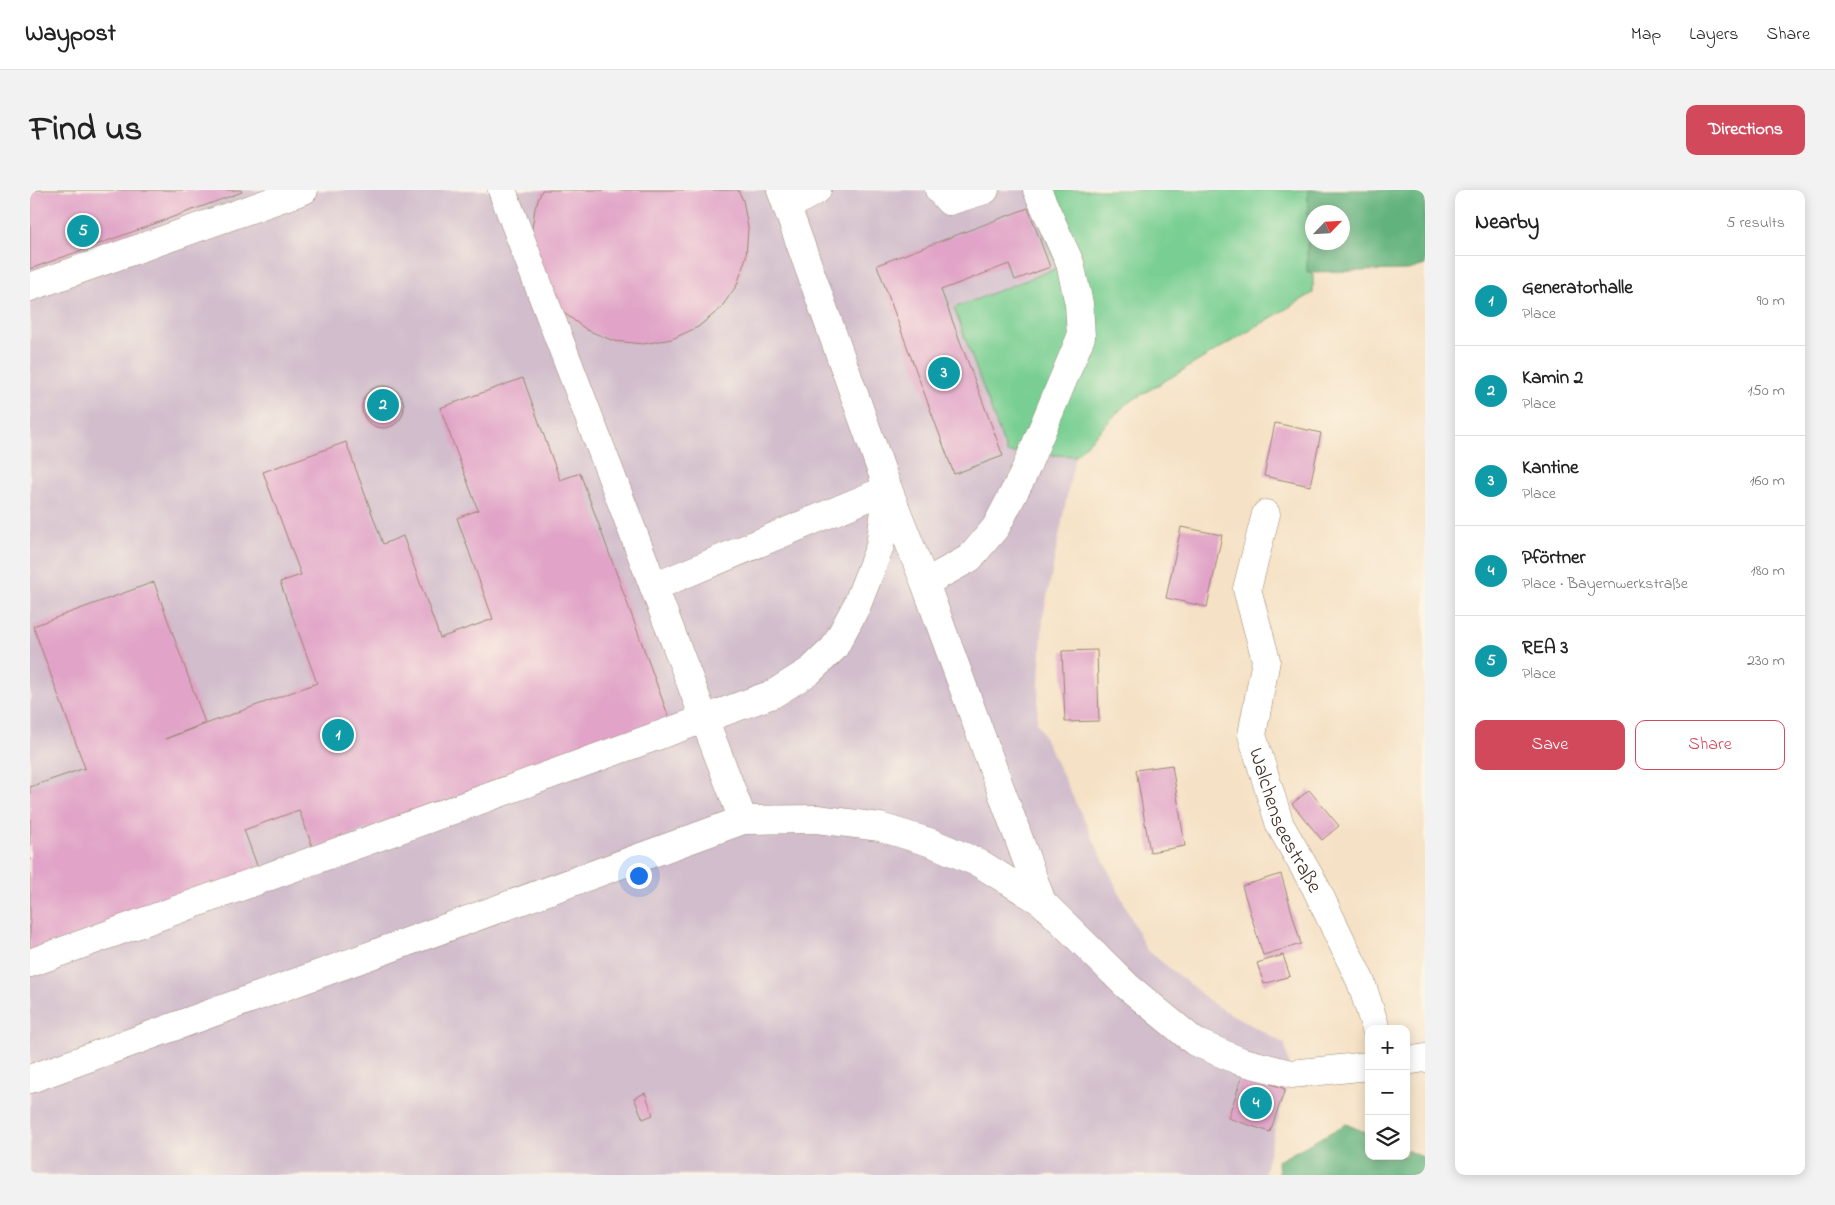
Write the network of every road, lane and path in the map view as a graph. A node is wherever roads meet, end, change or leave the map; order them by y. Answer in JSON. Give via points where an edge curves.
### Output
{"nodes":[{"id":1,"x":502,"y":190,"type":"edge"},
{"id":2,"x":817,"y":190,"type":"edge"},
{"id":3,"x":939,"y":190,"type":"edge"},
{"id":4,"x":985,"y":190,"type":"edge"},
{"id":5,"x":1038,"y":190,"type":"edge"},
{"id":6,"x":287,"y":193,"type":"edge"},
{"id":7,"x":784,"y":198,"type":"edge"},
{"id":8,"x":30,"y":287,"type":"edge"},
{"id":9,"x":888,"y":489,"type":"junction"},
{"id":10,"x":1266,"y":514,"type":"dead end"},
{"id":11,"x":925,"y":583,"type":"junction"},
{"id":12,"x":654,"y":587,"type":"junction"},
{"id":13,"x":704,"y":720,"type":"junction"},
{"id":14,"x":743,"y":820,"type":"junction"},
{"id":15,"x":1042,"y":902,"type":"junction"},
{"id":16,"x":30,"y":963,"type":"edge"},
{"id":17,"x":1375,"y":1025,"type":"edge"},
{"id":18,"x":1425,"y":1058,"type":"edge"},
{"id":19,"x":1410,"y":1060,"type":"edge"},
{"id":20,"x":1365,"y":1066,"type":"edge"},
{"id":21,"x":30,"y":1079,"type":"edge"}],
"edges":[{"from":1,"to":12,"type":"street"},
{"from":2,"to":7,"type":"street"},
{"from":3,"to":4,"type":"street","via":[[949,201]]},
{"from":5,"to":11,"type":"street","via":[[1070,263],[1079,304],[1081,337],[1024,475],[996,527],[970,558]]},
{"from":6,"to":8,"type":"street"},
{"from":7,"to":9,"type":"street"},
{"from":9,"to":11,"type":"street"},
{"from":9,"to":12,"type":"street"},
{"from":9,"to":13,"type":"street","via":[[880,546],[857,605],[834,648],[810,671],[773,694]]},
{"from":10,"to":17,"type":"street","name":"Walchenseestraße","via":[[1247,588],[1266,660],[1252,735],[1280,825],[1315,886],[1361,982]]},
{"from":11,"to":15,"type":"street"},
{"from":12,"to":13,"type":"street"},
{"from":13,"to":14,"type":"street"},
{"from":13,"to":16,"type":"street"},
{"from":14,"to":15,"type":"street","via":[[818,819],[880,827],[932,843],[979,863]]},
{"from":14,"to":21,"type":"street"},
{"from":15,"to":20,"type":"street","via":[[1127,986],[1195,1042],[1240,1061],[1291,1074]]},
{"from":18,"to":19,"type":"street"}]}
